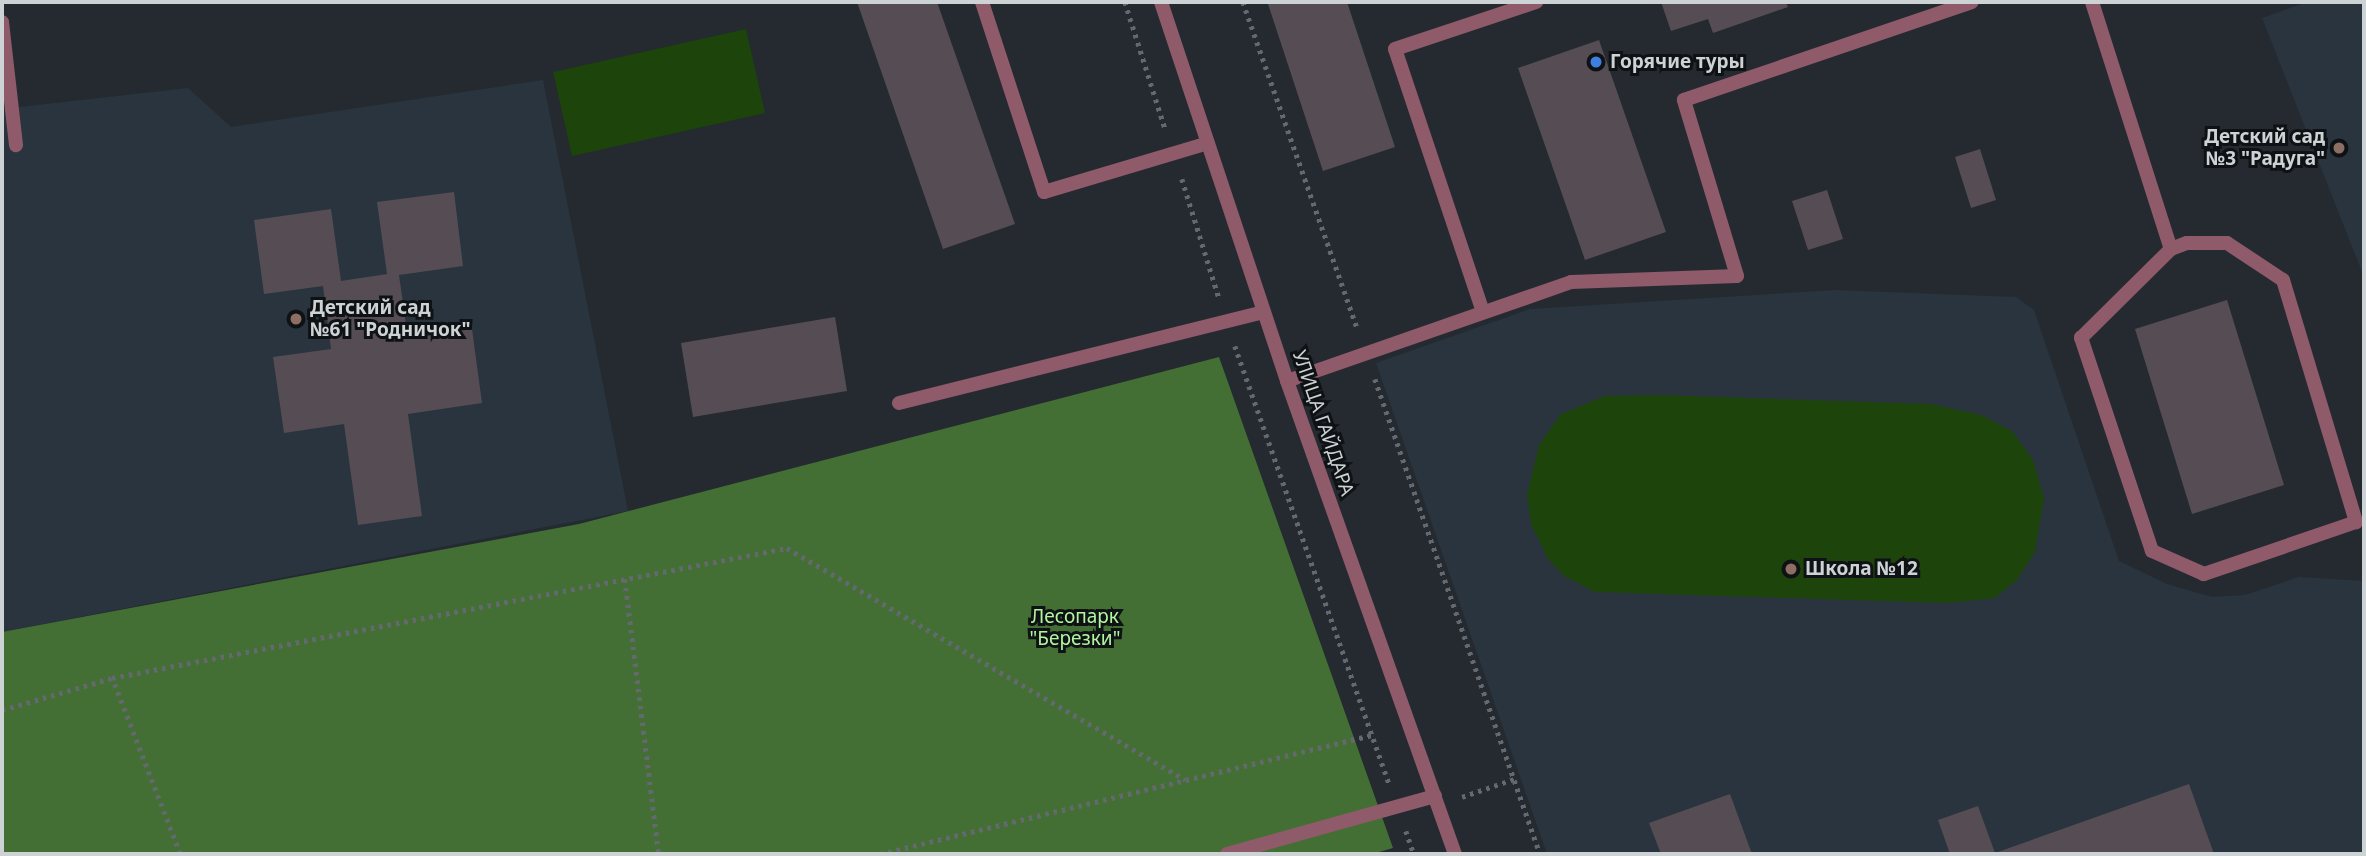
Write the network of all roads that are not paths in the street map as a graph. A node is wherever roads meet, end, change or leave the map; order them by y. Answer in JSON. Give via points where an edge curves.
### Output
{"nodes":[{"id":1,"x":982,"y":2,"type":"edge"},
{"id":2,"x":1161,"y":2,"type":"edge"},
{"id":3,"x":1536,"y":2,"type":"edge"},
{"id":4,"x":1972,"y":2,"type":"edge"},
{"id":5,"x":2092,"y":2,"type":"edge"},
{"id":6,"x":2,"y":22,"type":"edge"},
{"id":7,"x":1208,"y":143,"type":"junction"},
{"id":8,"x":16,"y":145,"type":"dead end"},
{"id":9,"x":2171,"y":248,"type":"junction"},
{"id":10,"x":1264,"y":312,"type":"junction"},
{"id":11,"x":1483,"y":312,"type":"junction"},
{"id":12,"x":1287,"y":380,"type":"junction"},
{"id":13,"x":899,"y":403,"type":"dead end"},
{"id":14,"x":1435,"y":796,"type":"junction"},
{"id":15,"x":1227,"y":854,"type":"edge"},
{"id":16,"x":1455,"y":854,"type":"edge"}],
"edges":[{"from":1,"to":7,"type":"street","via":[[1044,191]]},
{"from":2,"to":7,"type":"street","name":"УЛИЦА ГАЙДАРА"},
{"from":3,"to":11,"type":"street","via":[[1395,49]]},
{"from":4,"to":11,"type":"street","via":[[1684,100],[1737,276],[1571,282]]},
{"from":5,"to":9,"type":"street"},
{"from":6,"to":8,"type":"street"},
{"from":7,"to":10,"type":"street","name":"УЛИЦА ГАЙДАРА"},
{"from":9,"to":9,"type":"street","via":[[2227,243],[2283,280],[2356,522],[2204,574],[2152,551],[2081,338]]},
{"from":10,"to":12,"type":"street","name":"УЛИЦА ГАЙДАРА"},
{"from":10,"to":13,"type":"street"},
{"from":11,"to":12,"type":"street"},
{"from":12,"to":14,"type":"street","name":"УЛИЦА ГАЙДАРА"},
{"from":14,"to":15,"type":"street"},
{"from":14,"to":16,"type":"street","name":"УЛИЦА ГАЙДАРА"}]}
